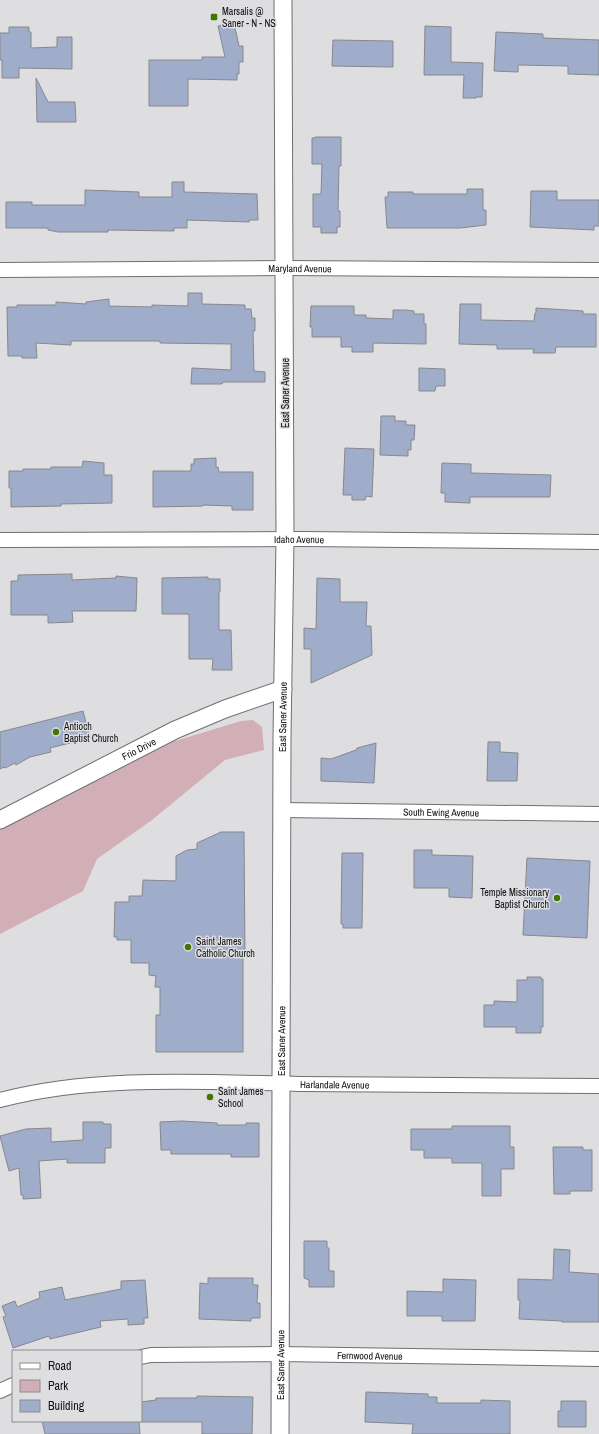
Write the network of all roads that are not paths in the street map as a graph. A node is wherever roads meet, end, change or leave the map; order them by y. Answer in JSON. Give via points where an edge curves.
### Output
{"nodes":[{"id":1,"x":283,"y":0,"type":"edge"},
{"id":2,"x":285,"y":268,"type":"junction"},
{"id":3,"x":0,"y":270,"type":"edge"},
{"id":4,"x":599,"y":270,"type":"edge"},
{"id":5,"x":0,"y":540,"type":"edge"},
{"id":6,"x":285,"y":540,"type":"junction"},
{"id":7,"x":599,"y":542,"type":"edge"},
{"id":8,"x":283,"y":689,"type":"junction"},
{"id":9,"x":282,"y":810,"type":"junction"},
{"id":10,"x":599,"y":814,"type":"edge"},
{"id":11,"x":0,"y":820,"type":"edge"},
{"id":12,"x":282,"y":1083,"type":"junction"},
{"id":13,"x":599,"y":1086,"type":"edge"},
{"id":14,"x":0,"y":1100,"type":"edge"},
{"id":15,"x":280,"y":1354,"type":"junction"},
{"id":16,"x":142,"y":1357,"type":"edge"},
{"id":17,"x":599,"y":1359,"type":"edge"},
{"id":18,"x":12,"y":1386,"type":"edge"},
{"id":19,"x":0,"y":1391,"type":"edge"},
{"id":20,"x":280,"y":1434,"type":"edge"}],
"edges":[{"from":1,"to":2,"type":"street","name":"East Saner Avenue"},
{"from":2,"to":3,"type":"street","name":"Maryland Avenue"},
{"from":2,"to":4,"type":"street","name":"Maryland Avenue"},
{"from":2,"to":6,"type":"street","name":"East Saner Avenue"},
{"from":5,"to":6,"type":"street","name":"Idaho Avenue"},
{"from":6,"to":7,"type":"street","name":"Idaho Avenue"},
{"from":6,"to":8,"type":"street","name":"East Saner Avenue"},
{"from":8,"to":9,"type":"street","name":"East Saner Avenue"},
{"from":8,"to":11,"type":"street","name":"Frio Drive","via":[[175,730]]},
{"from":9,"to":10,"type":"street","name":"South Ewing Avenue"},
{"from":9,"to":12,"type":"street","name":"East Saner Avenue"},
{"from":12,"to":13,"type":"street","name":"Harlandale Avenue"},
{"from":12,"to":14,"type":"street","name":"Harlandale Avenue","via":[[158,1082],[75,1086],[25,1093]]},
{"from":12,"to":15,"type":"street","name":"East Saner Avenue"},
{"from":15,"to":16,"type":"street","name":"Fernwood Avenue"},
{"from":15,"to":17,"type":"street","name":"Fernwood Avenue"},
{"from":15,"to":20,"type":"street","name":"East Saner Avenue"},
{"from":18,"to":19,"type":"street"}]}
